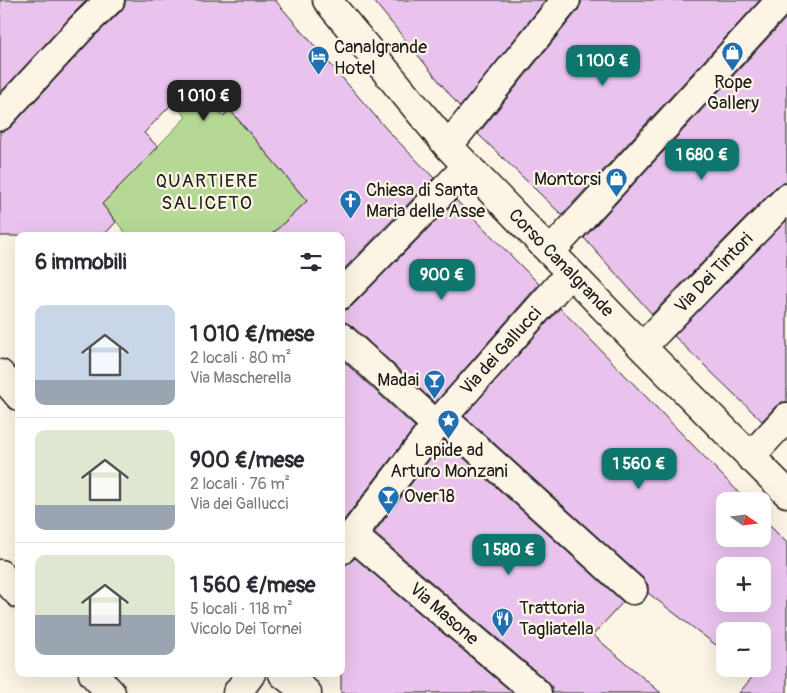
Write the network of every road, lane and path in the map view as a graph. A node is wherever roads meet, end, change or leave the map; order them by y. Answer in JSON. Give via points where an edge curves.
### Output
{"nodes":[{"id":1,"x":110,"y":0,"type":"edge"},
{"id":2,"x":327,"y":0,"type":"edge"},
{"id":3,"x":566,"y":0,"type":"edge"},
{"id":4,"x":780,"y":0,"type":"edge"},
{"id":5,"x":0,"y":116,"type":"edge"},
{"id":6,"x":448,"y":146,"type":"junction"},
{"id":7,"x":467,"y":166,"type":"junction"},
{"id":8,"x":787,"y":198,"type":"edge"},
{"id":9,"x":550,"y":252,"type":"junction"},
{"id":10,"x":570,"y":273,"type":"junction"},
{"id":11,"x":345,"y":291,"type":"edge"},
{"id":12,"x":345,"y":340,"type":"edge"},
{"id":13,"x":642,"y":347,"type":"junction"},
{"id":14,"x":0,"y":374,"type":"edge"},
{"id":15,"x":15,"y":391,"type":"edge"},
{"id":16,"x":787,"y":417,"type":"edge"},
{"id":17,"x":439,"y":421,"type":"junction"},
{"id":18,"x":750,"y":457,"type":"junction"},
{"id":19,"x":787,"y":493,"type":"edge"},
{"id":20,"x":347,"y":542,"type":"edge"},
{"id":21,"x":0,"y":574,"type":"edge"},
{"id":22,"x":15,"y":590,"type":"edge"},
{"id":23,"x":633,"y":590,"type":"dead end"},
{"id":24,"x":96,"y":677,"type":"edge"},
{"id":25,"x":249,"y":677,"type":"edge"},
{"id":26,"x":287,"y":677,"type":"edge"},
{"id":27,"x":111,"y":693,"type":"edge"},
{"id":28,"x":238,"y":693,"type":"edge"},
{"id":29,"x":307,"y":693,"type":"edge"},
{"id":30,"x":537,"y":693,"type":"edge"}],
"edges":[{"from":1,"to":5,"type":"street"},
{"from":2,"to":6,"type":"street","name":"Corso Canalgrande"},
{"from":3,"to":6,"type":"street"},
{"from":4,"to":9,"type":"street"},
{"from":6,"to":7,"type":"street","name":"Corso Canalgrande"},
{"from":7,"to":9,"type":"street","name":"Corso Canalgrande"},
{"from":7,"to":11,"type":"street"},
{"from":8,"to":13,"type":"street","name":"Via Dei Tintori"},
{"from":9,"to":10,"type":"street","name":"Corso Canalgrande"},
{"from":10,"to":13,"type":"street","name":"Corso Canalgrande"},
{"from":10,"to":17,"type":"street","name":"Via dei Gallucci"},
{"from":12,"to":17,"type":"street"},
{"from":13,"to":18,"type":"street","name":"Corso Canalgrande"},
{"from":14,"to":15,"type":"street"},
{"from":16,"to":18,"type":"street"},
{"from":17,"to":20,"type":"street","name":"Via dei Gallucci"},
{"from":17,"to":23,"type":"street"},
{"from":18,"to":19,"type":"street","name":"Corso Canalgrande"},
{"from":20,"to":30,"type":"street","name":"Via Masone"},
{"from":21,"to":22,"type":"street"},
{"from":24,"to":27,"type":"street"},
{"from":25,"to":28,"type":"street"},
{"from":26,"to":29,"type":"street"}]}
